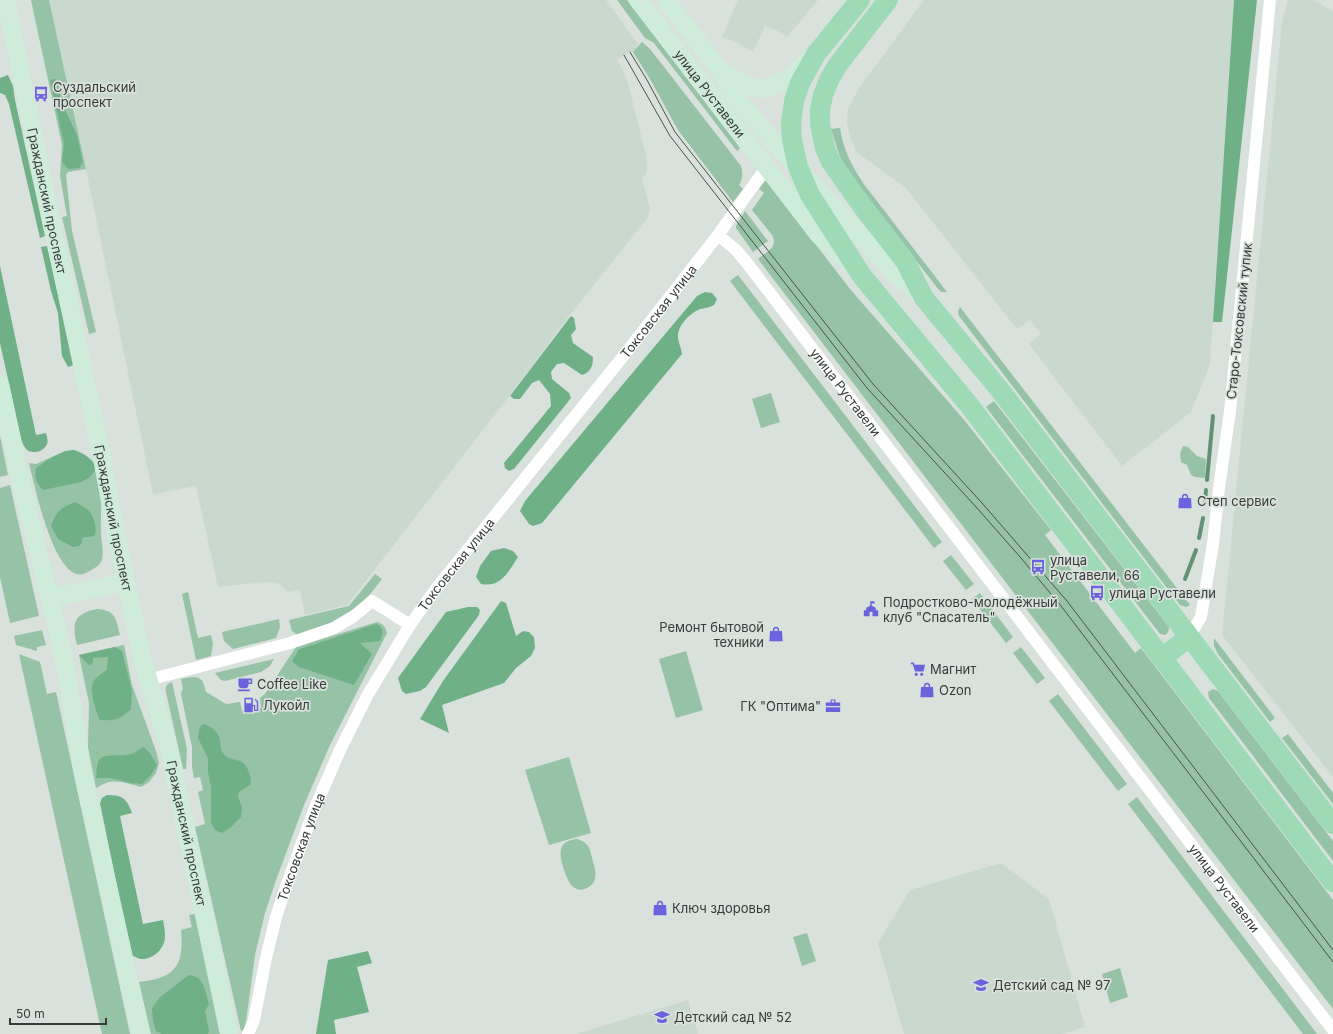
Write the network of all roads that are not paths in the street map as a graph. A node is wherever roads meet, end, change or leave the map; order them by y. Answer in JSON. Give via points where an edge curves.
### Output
{"nodes":[{"id":1,"x":6,"y":0,"type":"edge"},
{"id":2,"x":638,"y":0,"type":"edge"},
{"id":3,"x":666,"y":0,"type":"edge"},
{"id":4,"x":860,"y":0,"type":"edge"},
{"id":5,"x":888,"y":0,"type":"edge"},
{"id":6,"x":1270,"y":0,"type":"edge"},
{"id":7,"x":6,"y":25,"type":"edge"},
{"id":8,"x":816,"y":54,"type":"junction"},
{"id":9,"x":719,"y":69,"type":"junction"},
{"id":10,"x":798,"y":167,"type":"junction"},
{"id":11,"x":766,"y":168,"type":"junction"},
{"id":12,"x":718,"y":235,"type":"junction"},
{"id":13,"x":862,"y":276,"type":"junction"},
{"id":14,"x":924,"y":298,"type":"junction"},
{"id":15,"x":0,"y":384,"type":"edge"},
{"id":16,"x":126,"y":582,"type":"junction"},
{"id":17,"x":50,"y":598,"type":"junction"},
{"id":18,"x":410,"y":625,"type":"junction"},
{"id":19,"x":1189,"y":637,"type":"junction"},
{"id":20,"x":1162,"y":658,"type":"junction"},
{"id":21,"x":148,"y":680,"type":"junction"},
{"id":22,"x":1333,"y":824,"type":"edge"},
{"id":23,"x":1333,"y":882,"type":"edge"},
{"id":24,"x":254,"y":1020,"type":"junction"},
{"id":25,"x":1333,"y":1030,"type":"edge"},
{"id":26,"x":141,"y":1034,"type":"edge"},
{"id":27,"x":230,"y":1034,"type":"edge"},
{"id":28,"x":248,"y":1034,"type":"edge"},
{"id":29,"x":256,"y":1034,"type":"edge"}],
"edges":[{"from":1,"to":7,"type":"main road","name":"Гражданский проспект"},
{"from":2,"to":11,"type":"main road","name":"улица Руставели"},
{"from":3,"to":9,"type":"main road","name":"улица Руставели"},
{"from":4,"to":8,"type":"main road"},
{"from":5,"to":14,"type":"main road","via":[[829,80],[823,95],[820,124],[825,148],[832,162],[905,261]]},
{"from":6,"to":19,"type":"street","name":"Старо-Токсовский тупик","via":[[1230,411],[1201,617]]},
{"from":7,"to":16,"type":"main road","name":"Гражданский проспект","via":[[102,458]]},
{"from":8,"to":9,"type":"main road","via":[[780,84],[762,89],[749,86]]},
{"from":8,"to":10,"type":"main road","via":[[800,83],[794,102],[792,140]]},
{"from":9,"to":10,"type":"main road","name":"улица Руставели","via":[[735,96]]},
{"from":10,"to":13,"type":"main road","name":"улица Руставели","via":[[810,195]]},
{"from":10,"to":14,"type":"main road","name":"улица Руставели","via":[[896,275]]},
{"from":11,"to":12,"type":"street","name":"Токсовская улица"},
{"from":11,"to":13,"type":"main road","name":"улица Руставели","via":[[818,234]]},
{"from":12,"to":18,"type":"street","name":"Токсовская улица"},
{"from":12,"to":25,"type":"street","name":"улица Руставели","via":[[743,259]]},
{"from":13,"to":20,"type":"main road","name":"улица Руставели","via":[[969,406]]},
{"from":14,"to":19,"type":"main road","name":"улица Руставели","via":[[1000,390]]},
{"from":15,"to":17,"type":"main road"},
{"from":16,"to":17,"type":"main road"},
{"from":16,"to":21,"type":"main road","name":"Гражданский проспект"},
{"from":17,"to":26,"type":"main road","via":[[66,669],[83,774]]},
{"from":18,"to":21,"type":"street","via":[[372,601],[334,628],[290,643]]},
{"from":18,"to":24,"type":"street","name":"Токсовская улица","via":[[367,696],[314,810],[276,917]]},
{"from":19,"to":20,"type":"main road"},
{"from":19,"to":22,"type":"main road","name":"улица Руставели"},
{"from":20,"to":23,"type":"main road","name":"улица Руставели"},
{"from":21,"to":27,"type":"main road","name":"Гражданский проспект","via":[[168,744]]},
{"from":24,"to":28,"type":"street","name":"Токсовская улица"},
{"from":24,"to":29,"type":"street","name":"Токсовская улица"}]}
